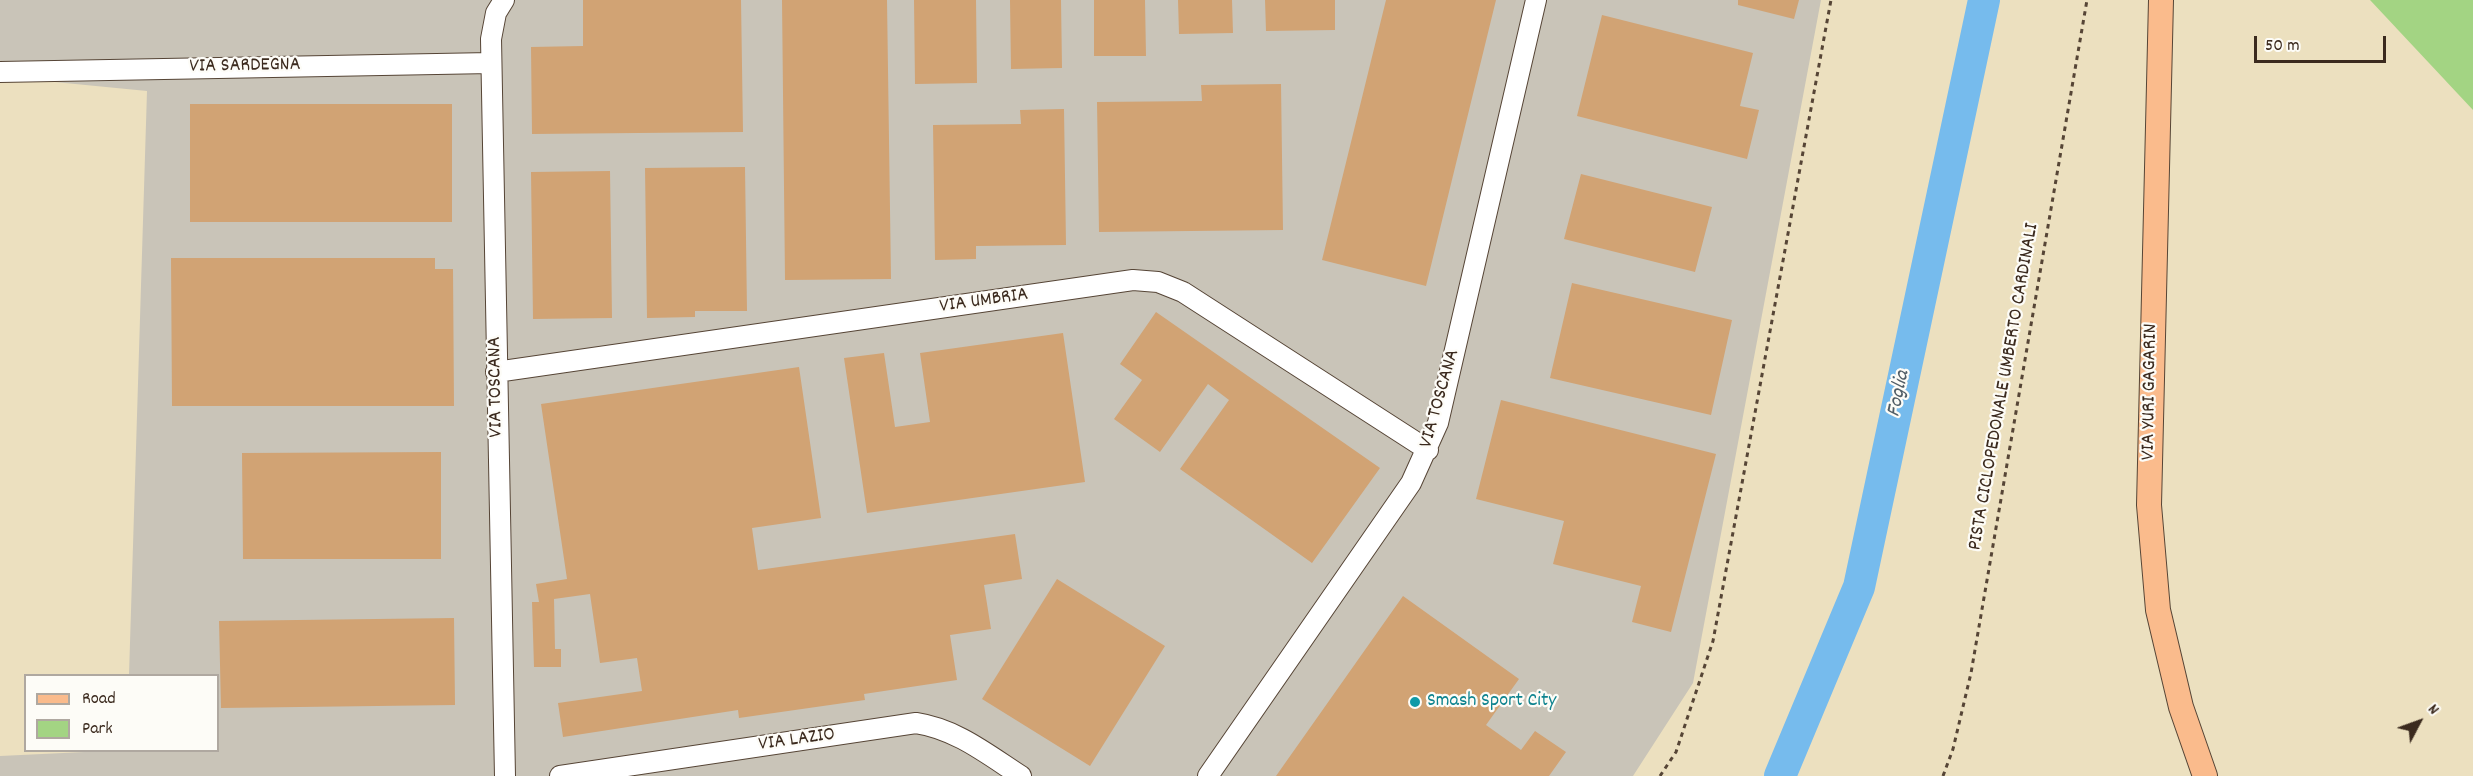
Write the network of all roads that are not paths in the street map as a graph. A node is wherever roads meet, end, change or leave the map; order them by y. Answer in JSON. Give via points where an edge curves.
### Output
{"nodes":[{"id":1,"x":504,"y":0,"type":"edge"},
{"id":2,"x":1536,"y":0,"type":"edge"},
{"id":3,"x":2161,"y":0,"type":"edge"},
{"id":4,"x":491,"y":63,"type":"junction"},
{"id":5,"x":0,"y":72,"type":"edge"},
{"id":6,"x":496,"y":372,"type":"junction"},
{"id":7,"x":1428,"y":450,"type":"junction"},
{"id":8,"x":505,"y":776,"type":"edge"},
{"id":9,"x":560,"y":776,"type":"edge"},
{"id":10,"x":1021,"y":776,"type":"edge"},
{"id":11,"x":1208,"y":776,"type":"edge"},
{"id":12,"x":2205,"y":776,"type":"edge"}],
"edges":[{"from":1,"to":4,"type":"street","name":"VIA TOSCANA","via":[[496,13]]},
{"from":2,"to":7,"type":"street","name":"VIA TOSCANA","via":[[1438,423]]},
{"from":3,"to":12,"type":"main road","name":"VIA YURI GAGARIN","via":[[2149,505],[2158,610],[2181,708]]},
{"from":4,"to":5,"type":"street","name":"VIA SARDEGNA"},
{"from":4,"to":6,"type":"street","name":"VIA TOSCANA"},
{"from":6,"to":7,"type":"street","name":"VIA UMBRIA","via":[[1133,280],[1158,282],[1183,292]]},
{"from":6,"to":8,"type":"street","name":"VIA TOSCANA"},
{"from":7,"to":11,"type":"street","name":"VIA TOSCANA","via":[[1411,483]]},
{"from":9,"to":10,"type":"street","name":"VIA LAZIO","via":[[916,723],[937,726],[958,736]]}]}
